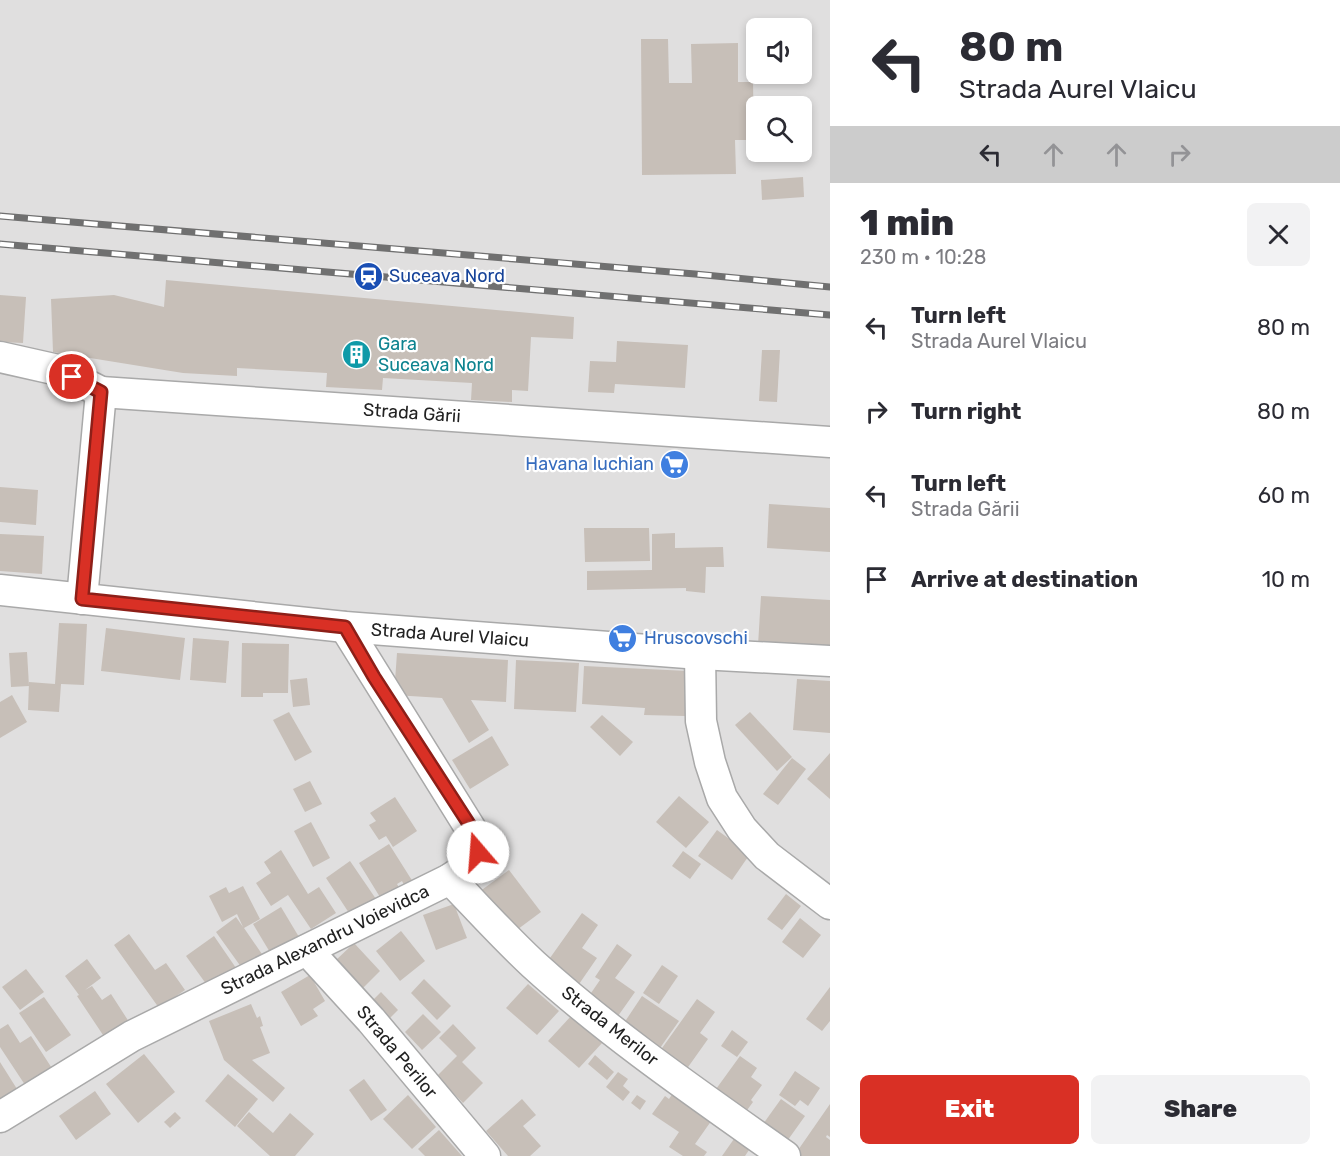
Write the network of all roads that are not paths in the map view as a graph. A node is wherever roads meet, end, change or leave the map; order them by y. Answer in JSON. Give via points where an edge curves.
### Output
{"nodes":[{"id":1,"x":0,"y":357,"type":"edge"},
{"id":2,"x":101,"y":392,"type":"junction"},
{"id":3,"x":830,"y":442,"type":"edge"},
{"id":4,"x":0,"y":590,"type":"edge"},
{"id":5,"x":82,"y":599,"type":"junction"},
{"id":6,"x":345,"y":627,"type":"junction"},
{"id":7,"x":700,"y":654,"type":"junction"},
{"id":8,"x":830,"y":661,"type":"edge"},
{"id":9,"x":450,"y":879,"type":"junction"},
{"id":10,"x":830,"y":904,"type":"edge"},
{"id":11,"x":307,"y":950,"type":"junction"},
{"id":12,"x":0,"y":1117,"type":"edge"},
{"id":13,"x":485,"y":1156,"type":"edge"},
{"id":14,"x":784,"y":1156,"type":"edge"}],
"edges":[{"from":1,"to":2,"type":"street","name":"Strada Gării","via":[[58,369]]},
{"from":2,"to":3,"type":"street","name":"Strada Gării"},
{"from":2,"to":5,"type":"street"},
{"from":4,"to":5,"type":"street","name":"Strada Aurel Vlaicu"},
{"from":5,"to":6,"type":"street","name":"Strada Aurel Vlaicu"},
{"from":6,"to":7,"type":"street","name":"Strada Aurel Vlaicu"},
{"from":6,"to":9,"type":"street","name":"Strada Alexandru Voievidca","via":[[477,839],[474,862]]},
{"from":7,"to":8,"type":"street","name":"Strada Aurel Vlaicu"},
{"from":7,"to":10,"type":"street","via":[[701,721],[722,798],[742,829],[767,856]]},
{"from":9,"to":11,"type":"street","name":"Strada Alexandru Voievidca"},
{"from":9,"to":14,"type":"street","name":"Strada Merilor","via":[[532,963],[574,999]]},
{"from":11,"to":12,"type":"street","name":"Strada Alexandru Voievidca","via":[[132,1036]]},
{"from":11,"to":13,"type":"street","name":"Strada Perilor"}]}
